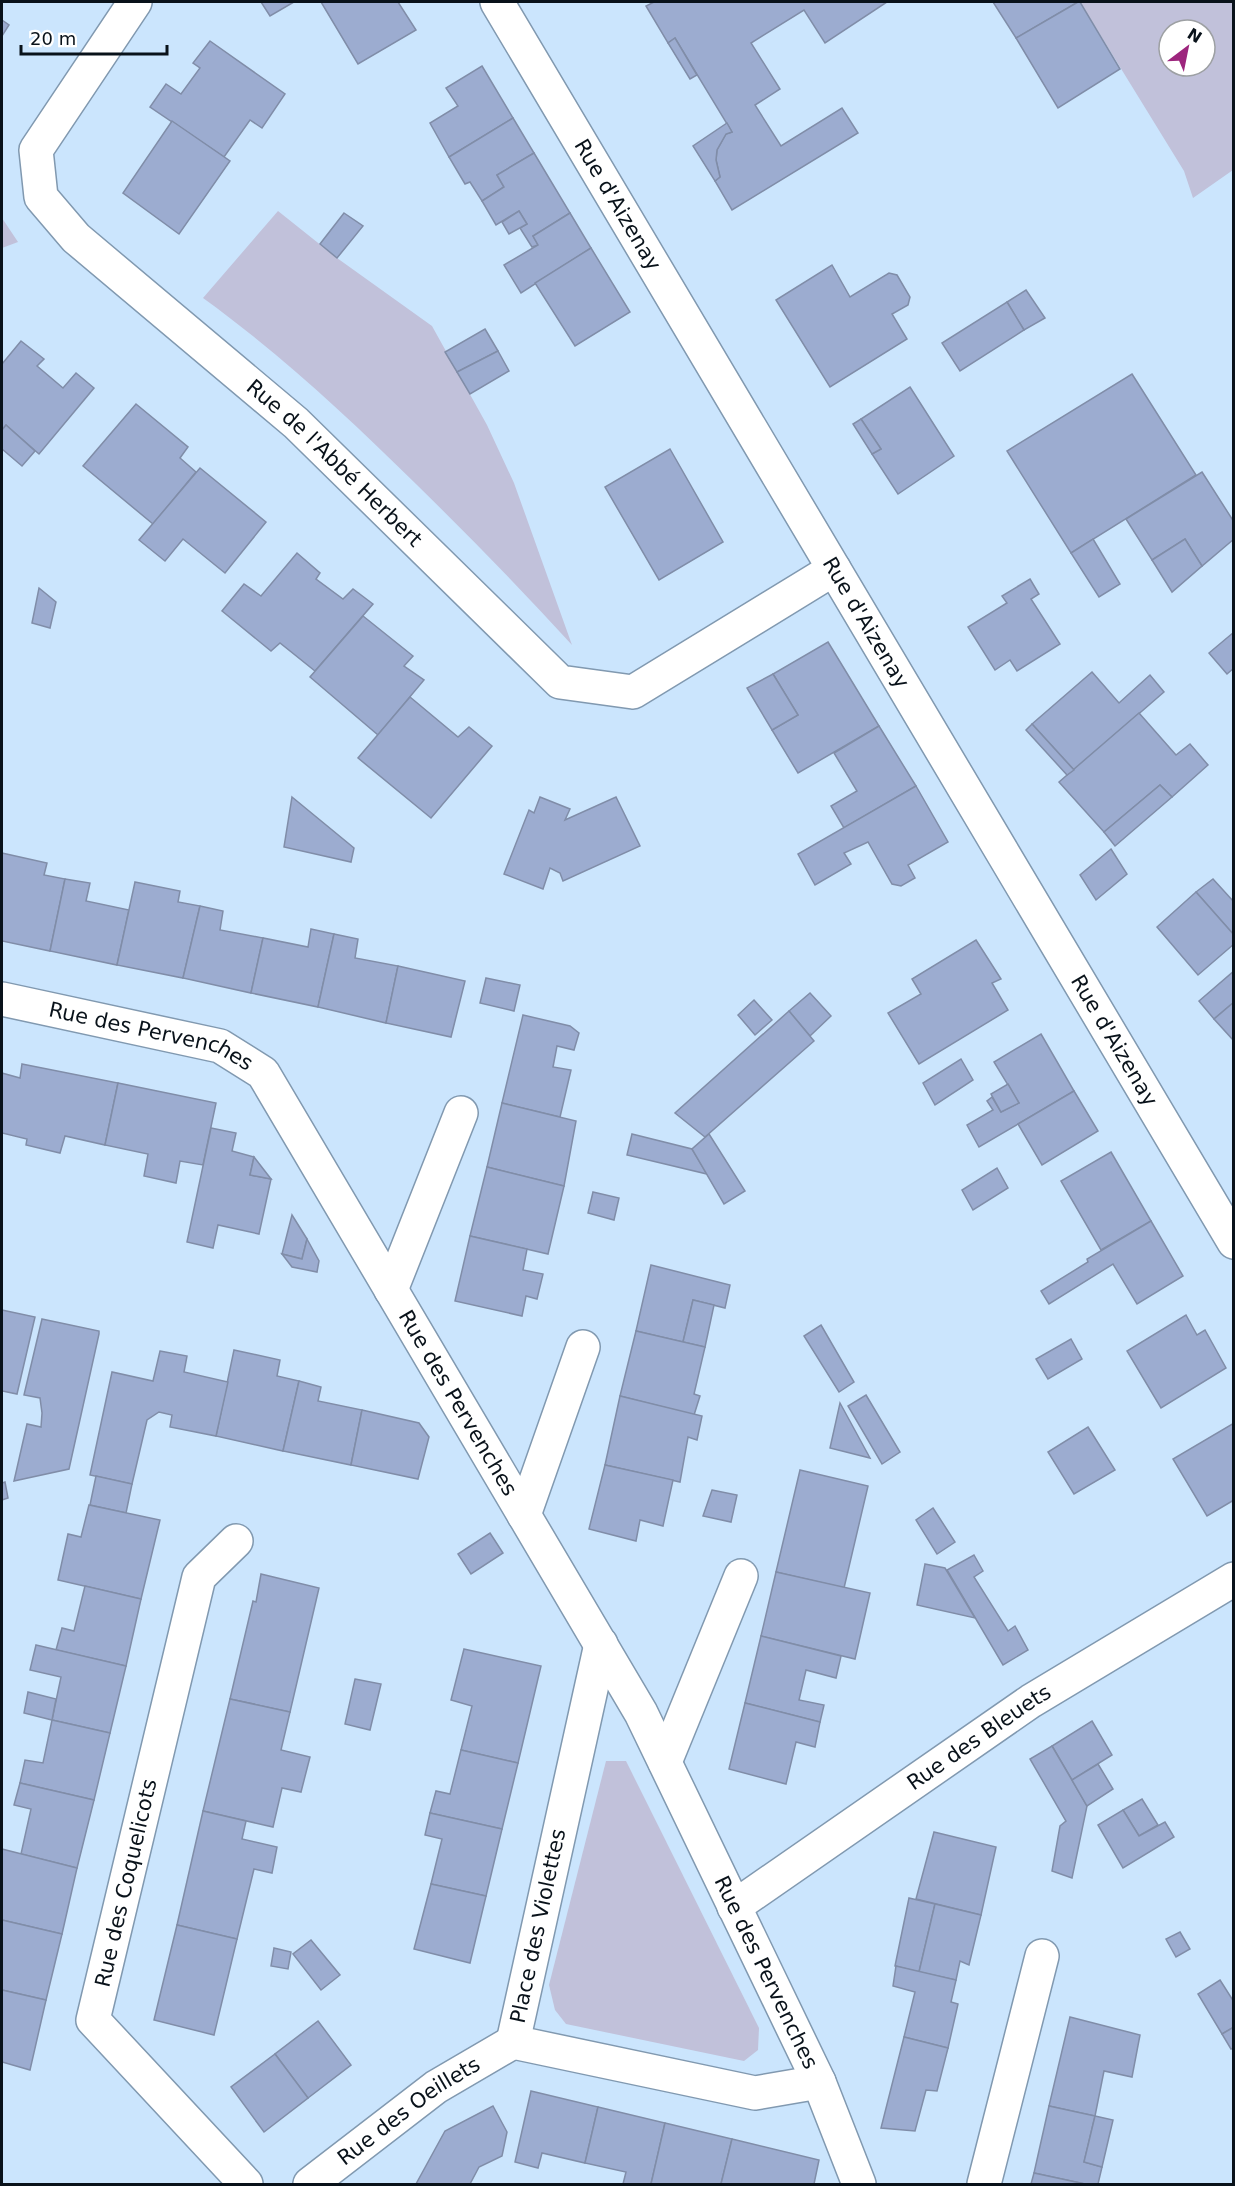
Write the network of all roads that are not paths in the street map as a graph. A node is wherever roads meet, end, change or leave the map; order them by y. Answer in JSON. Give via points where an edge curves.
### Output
{"nodes":[{"id":1,"x":135,"y":2,"type":"edge"},
{"id":2,"x":497,"y":2,"type":"edge"},
{"id":3,"x":834,"y":569,"type":"junction"},
{"id":4,"x":2,"y":999,"type":"edge"},
{"id":5,"x":461,"y":1113,"type":"dead end"},
{"id":6,"x":1233,"y":1242,"type":"edge"},
{"id":7,"x":391,"y":1290,"type":"junction"},
{"id":8,"x":583,"y":1347,"type":"dead end"},
{"id":9,"x":524,"y":1515,"type":"junction"},
{"id":10,"x":236,"y":1541,"type":"dead end"},
{"id":11,"x":741,"y":1576,"type":"dead end"},
{"id":12,"x":1233,"y":1580,"type":"edge"},
{"id":13,"x":601,"y":1644,"type":"junction"},
{"id":14,"x":665,"y":1762,"type":"junction"},
{"id":15,"x":734,"y":1907,"type":"junction"},
{"id":16,"x":1042,"y":1956,"type":"dead end"},
{"id":17,"x":513,"y":2042,"type":"junction"},
{"id":18,"x":819,"y":2082,"type":"junction"},
{"id":19,"x":246,"y":2184,"type":"edge"},
{"id":20,"x":310,"y":2184,"type":"edge"},
{"id":21,"x":859,"y":2184,"type":"edge"},
{"id":22,"x":984,"y":2184,"type":"edge"}],
"edges":[{"from":1,"to":3,"type":"street","name":"Rue de l'Abbé Herbert","via":[[36,150],[40,197],[75,238],[296,423],[560,682],[633,692]]},
{"from":2,"to":3,"type":"street","name":"Rue d'Aizenay"},
{"from":3,"to":6,"type":"street","name":"Rue d'Aizenay"},
{"from":4,"to":7,"type":"street","name":"Rue des Pervenches","via":[[220,1046],[263,1073]]},
{"from":5,"to":7,"type":"street","name":"Rue des Pervenches"},
{"from":7,"to":9,"type":"street","name":"Rue des Pervenches"},
{"from":8,"to":9,"type":"street","name":"Rue des Pervenches"},
{"from":9,"to":13,"type":"street","name":"Rue des Pervenches"},
{"from":10,"to":19,"type":"street","name":"Rue des Coquelicots","via":[[199,1577],[93,2020]]},
{"from":11,"to":14,"type":"street"},
{"from":12,"to":15,"type":"street","name":"Rue des Bleuets","via":[[1031,1701]]},
{"from":13,"to":14,"type":"street","name":"Rue des Pervenches"},
{"from":13,"to":17,"type":"street","name":"Place des Violettes"},
{"from":14,"to":15,"type":"street","name":"Rue des Pervenches"},
{"from":15,"to":18,"type":"street","name":"Rue des Pervenches"},
{"from":16,"to":22,"type":"street"},
{"from":17,"to":18,"type":"street","name":"Place des Violettes","via":[[754,2093]]},
{"from":17,"to":20,"type":"street","name":"Rue des Oeillets","via":[[436,2087]]},
{"from":18,"to":21,"type":"street","name":"Rue des Pervenches"}]}
